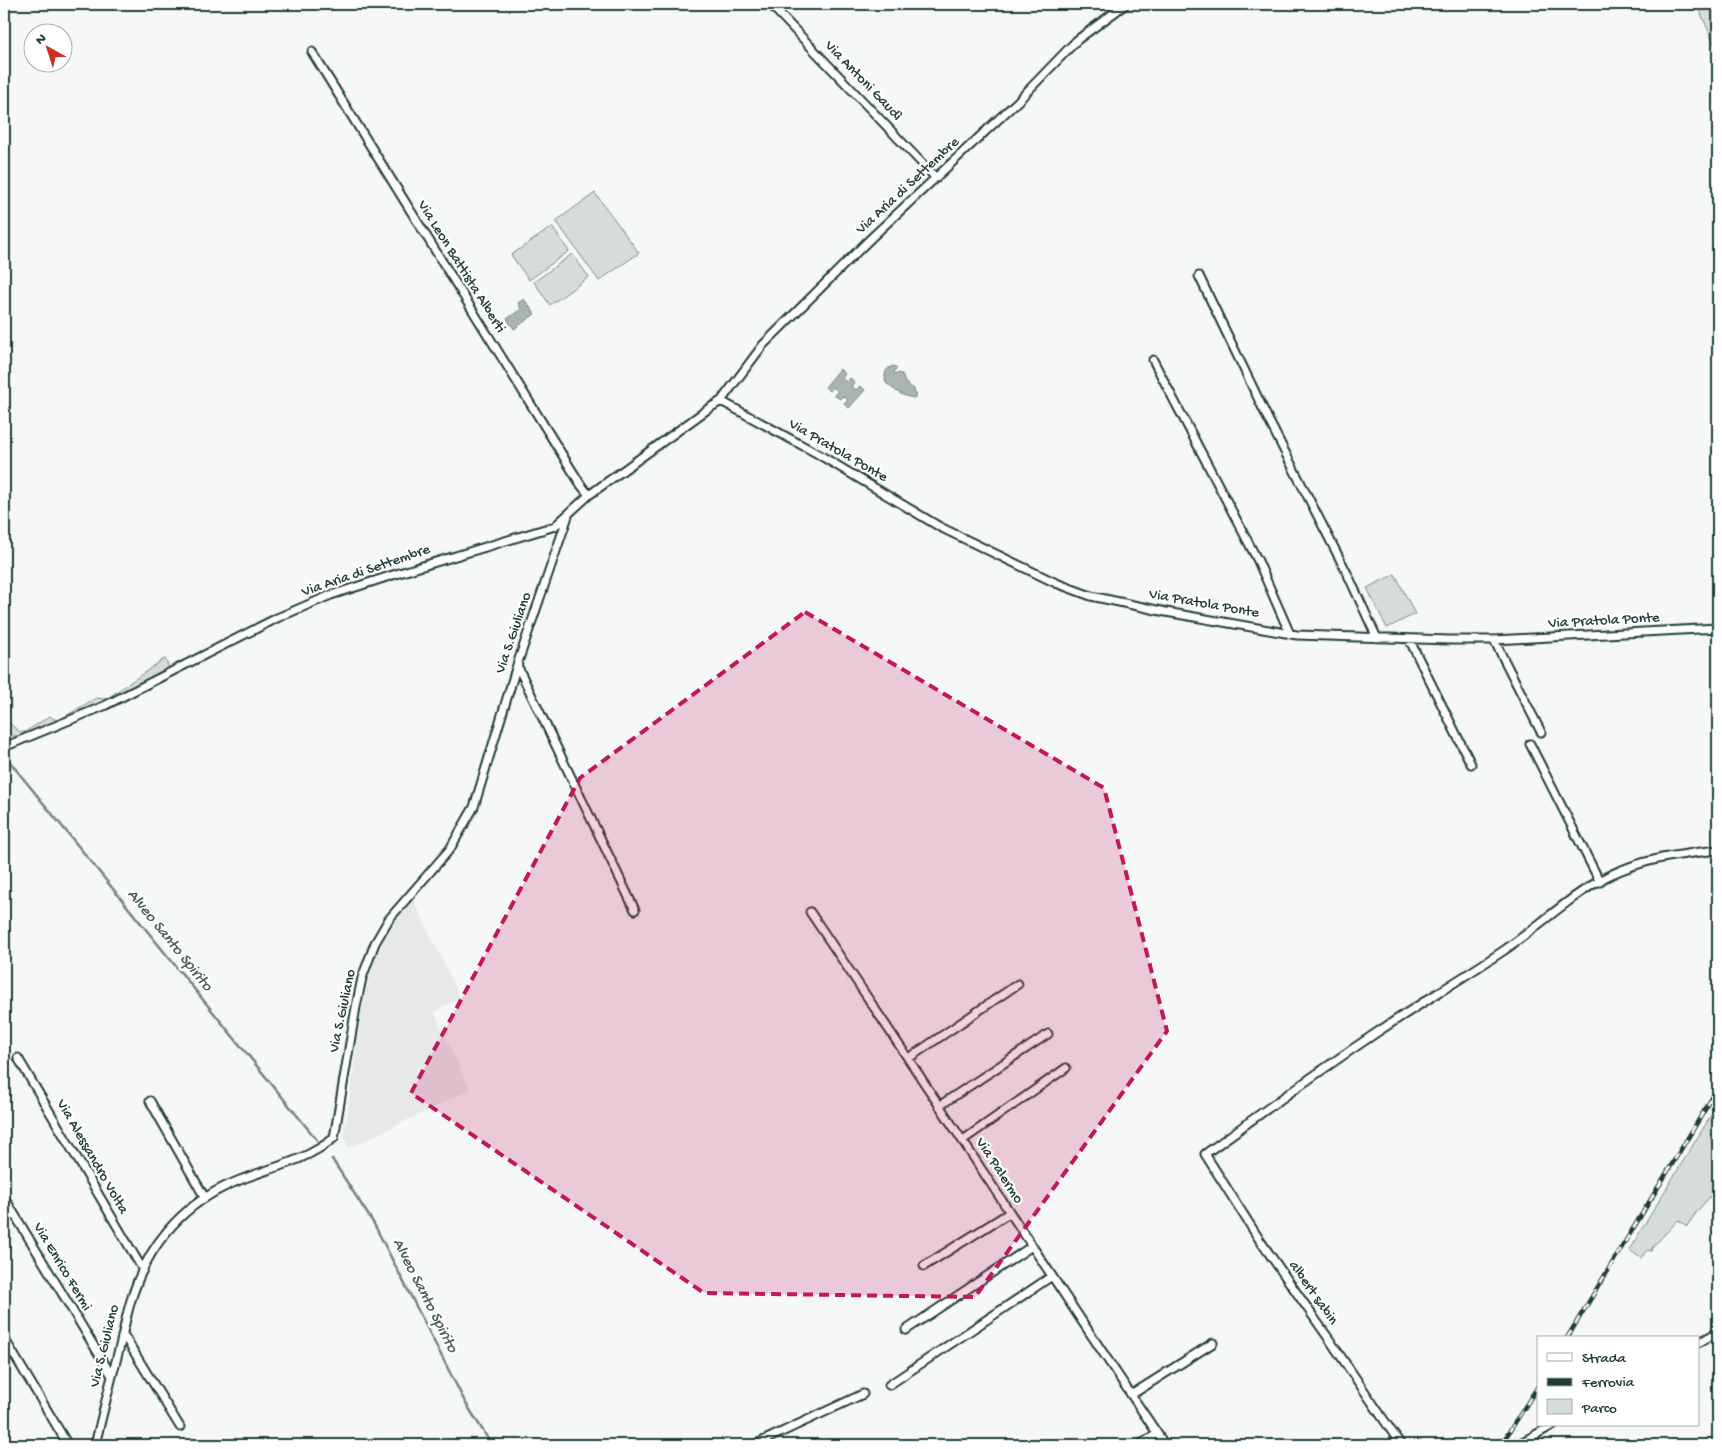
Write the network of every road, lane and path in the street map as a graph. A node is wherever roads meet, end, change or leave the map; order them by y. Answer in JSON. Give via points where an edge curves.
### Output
{"nodes":[{"id":1,"x":770,"y":4,"type":"edge"},
{"id":2,"x":1126,"y":4,"type":"edge"},
{"id":3,"x":312,"y":52,"type":"dead end"},
{"id":4,"x":936,"y":178,"type":"junction"},
{"id":5,"x":1199,"y":276,"type":"dead end"},
{"id":6,"x":1153,"y":360,"type":"dead end"},
{"id":7,"x":722,"y":401,"type":"junction"},
{"id":8,"x":589,"y":495,"type":"junction"},
{"id":9,"x":569,"y":515,"type":"junction"},
{"id":10,"x":1718,"y":628,"type":"edge"},
{"id":11,"x":1290,"y":634,"type":"junction"},
{"id":12,"x":1377,"y":638,"type":"junction"},
{"id":13,"x":1409,"y":639,"type":"junction"},
{"id":14,"x":1494,"y":640,"type":"junction"},
{"id":15,"x":517,"y":665,"type":"junction"},
{"id":16,"x":1541,"y":732,"type":"dead end"},
{"id":17,"x":1530,"y":744,"type":"dead end"},
{"id":18,"x":4,"y":747,"type":"edge"},
{"id":19,"x":1471,"y":764,"type":"dead end"},
{"id":20,"x":1718,"y":850,"type":"edge"},
{"id":21,"x":1600,"y":882,"type":"junction"},
{"id":22,"x":635,"y":910,"type":"dead end"},
{"id":23,"x":810,"y":912,"type":"dead end"},
{"id":24,"x":1018,"y":984,"type":"dead end"},
{"id":25,"x":1048,"y":1034,"type":"dead end"},
{"id":26,"x":18,"y":1058,"type":"dead end"},
{"id":27,"x":909,"y":1058,"type":"junction"},
{"id":28,"x":1066,"y":1068,"type":"dead end"},
{"id":29,"x":150,"y":1101,"type":"dead end"},
{"id":30,"x":939,"y":1106,"type":"junction"},
{"id":31,"x":963,"y":1140,"type":"junction"},
{"id":32,"x":4,"y":1196,"type":"edge"},
{"id":33,"x":205,"y":1198,"type":"junction"},
{"id":34,"x":1010,"y":1213,"type":"junction"},
{"id":35,"x":1032,"y":1246,"type":"junction"},
{"id":36,"x":924,"y":1266,"type":"dead end"},
{"id":37,"x":142,"y":1270,"type":"junction"},
{"id":38,"x":1052,"y":1276,"type":"junction"},
{"id":39,"x":906,"y":1330,"type":"dead end"},
{"id":40,"x":1718,"y":1332,"type":"edge"},
{"id":41,"x":123,"y":1334,"type":"junction"},
{"id":42,"x":4,"y":1338,"type":"edge"},
{"id":43,"x":1700,"y":1342,"type":"edge"},
{"id":44,"x":1213,"y":1343,"type":"dead end"},
{"id":45,"x":112,"y":1376,"type":"junction"},
{"id":46,"x":890,"y":1385,"type":"dead end"},
{"id":47,"x":863,"y":1394,"type":"dead end"},
{"id":48,"x":1131,"y":1395,"type":"junction"},
{"id":49,"x":1551,"y":1426,"type":"edge"},
{"id":50,"x":180,"y":1427,"type":"dead end"},
{"id":51,"x":1157,"y":1434,"type":"junction"},
{"id":52,"x":68,"y":1445,"type":"edge"},
{"id":53,"x":95,"y":1445,"type":"edge"},
{"id":54,"x":754,"y":1445,"type":"edge"},
{"id":55,"x":1139,"y":1445,"type":"edge"},
{"id":56,"x":1165,"y":1445,"type":"edge"},
{"id":57,"x":1401,"y":1445,"type":"edge"},
{"id":58,"x":1517,"y":1445,"type":"edge"}],
"edges":[{"from":1,"to":4,"type":"street","name":"Via Antoni Gaudì"},
{"from":2,"to":4,"type":"street","name":"Via Aria di Settembre","via":[[1077,40],[1018,102]]},
{"from":3,"to":8,"type":"street","name":"Via Leon Battista Alberti"},
{"from":4,"to":7,"type":"street","name":"Via Aria di Settembre","via":[[763,346]]},
{"from":5,"to":12,"type":"street"},
{"from":6,"to":11,"type":"street","via":[[1258,561]]},
{"from":7,"to":8,"type":"street","name":"Via Aria di Settembre"},
{"from":7,"to":11,"type":"street","name":"Via Pratola Ponte","via":[[940,527],[1056,583],[1091,596]]},
{"from":8,"to":9,"type":"street","name":"Via Aria di Settembre"},
{"from":9,"to":15,"type":"street","name":"Via S.Giuliano"},
{"from":9,"to":18,"type":"street","name":"Via Aria di Settembre","via":[[555,526],[331,595],[277,618],[104,706]]},
{"from":10,"to":14,"type":"street","name":"Via Pratola Ponte"},
{"from":11,"to":12,"type":"street","name":"Via Pratola Ponte"},
{"from":12,"to":13,"type":"street","name":"Via Pratola Ponte"},
{"from":13,"to":14,"type":"street","name":"Via Pratola Ponte"},
{"from":13,"to":19,"type":"street"},
{"from":14,"to":16,"type":"street"},
{"from":15,"to":22,"type":"street"},
{"from":15,"to":33,"type":"street","name":"Via S.Giuliano","via":[[474,807],[450,849],[389,919],[375,943],[356,1006],[334,1138],[304,1158],[224,1186]]},
{"from":17,"to":21,"type":"street"},
{"from":20,"to":21,"type":"street","via":[[1663,856]]},
{"from":21,"to":57,"type":"street","name":"albert sabin","via":[[1505,949],[1376,1032],[1206,1154],[1259,1239]]},
{"from":23,"to":27,"type":"street","name":"Via Palermo"},
{"from":24,"to":27,"type":"street"},
{"from":25,"to":30,"type":"street"},
{"from":26,"to":37,"type":"street","name":"Via Alessandro Volta"},
{"from":27,"to":30,"type":"street","name":"Via Palermo"},
{"from":28,"to":31,"type":"street"},
{"from":29,"to":33,"type":"street"},
{"from":30,"to":31,"type":"street","name":"Via Palermo"},
{"from":31,"to":34,"type":"street","name":"Via Palermo"},
{"from":32,"to":45,"type":"street","name":"Via Enrico Fermi"},
{"from":33,"to":37,"type":"street","name":"Via S.Giuliano","via":[[164,1233]]},
{"from":34,"to":35,"type":"street","name":"Via Palermo"},
{"from":34,"to":36,"type":"street"},
{"from":35,"to":38,"type":"street","name":"Via Palermo"},
{"from":35,"to":39,"type":"street"},
{"from":37,"to":41,"type":"street","name":"Via S.Giuliano"},
{"from":38,"to":46,"type":"street"},
{"from":38,"to":48,"type":"street","name":"Via Palermo"},
{"from":40,"to":43,"type":"street"},
{"from":41,"to":45,"type":"street","name":"Via S.Giuliano"},
{"from":41,"to":50,"type":"street"},
{"from":42,"to":52,"type":"street"},
{"from":44,"to":48,"type":"street"},
{"from":45,"to":53,"type":"street","name":"Via S.Giuliano"},
{"from":47,"to":54,"type":"street"},
{"from":48,"to":51,"type":"street","name":"Via Palermo"},
{"from":49,"to":58,"type":"street"},
{"from":51,"to":55,"type":"street"},
{"from":51,"to":56,"type":"street","name":"Via Palermo"}]}
